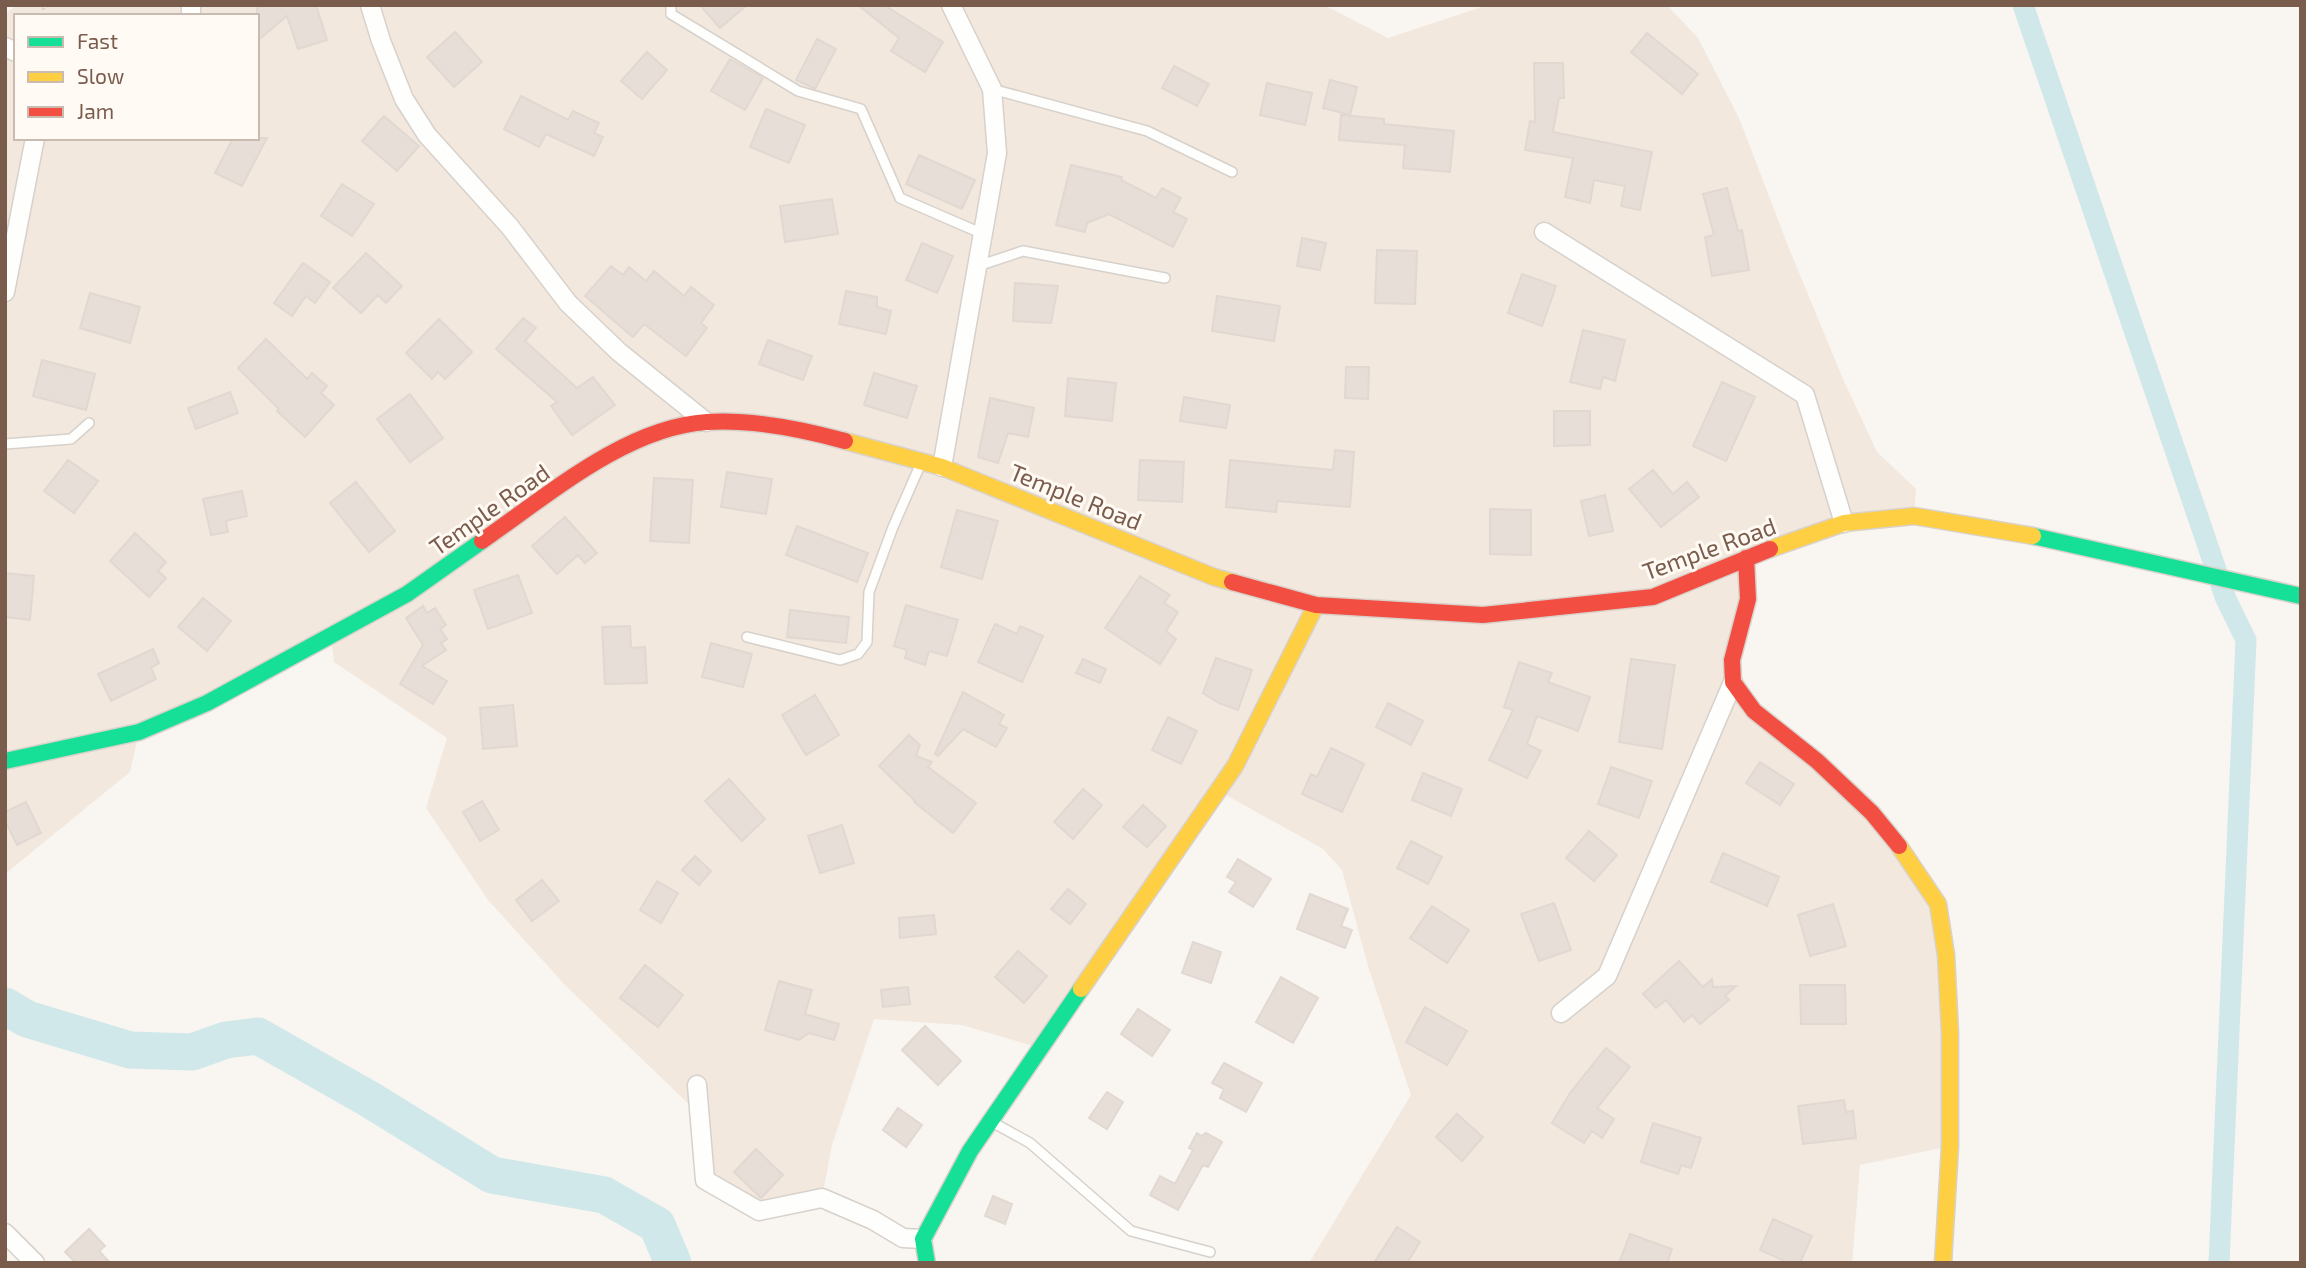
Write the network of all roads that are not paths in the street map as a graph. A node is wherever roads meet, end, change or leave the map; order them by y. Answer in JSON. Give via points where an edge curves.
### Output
{"nodes":[{"id":1,"x":370,"y":5,"type":"edge"},
{"id":2,"x":671,"y":5,"type":"edge"},
{"id":3,"x":951,"y":5,"type":"edge"},
{"id":4,"x":992,"y":89,"type":"junction"},
{"id":5,"x":35,"y":140,"type":"edge"},
{"id":6,"x":1232,"y":172,"type":"dead end"},
{"id":7,"x":1544,"y":232,"type":"dead end"},
{"id":8,"x":983,"y":234,"type":"junction"},
{"id":9,"x":978,"y":265,"type":"junction"},
{"id":10,"x":1165,"y":278,"type":"dead end"},
{"id":11,"x":5,"y":292,"type":"edge"},
{"id":12,"x":706,"y":422,"type":"junction"},
{"id":13,"x":89,"y":423,"type":"dead end"},
{"id":14,"x":5,"y":444,"type":"edge"},
{"id":15,"x":921,"y":461,"type":"junction"},
{"id":16,"x":942,"y":467,"type":"junction"},
{"id":17,"x":1844,"y":523,"type":"junction"},
{"id":18,"x":1746,"y":558,"type":"junction"},
{"id":19,"x":2301,"y":596,"type":"edge"},
{"id":20,"x":1316,"y":605,"type":"junction"},
{"id":21,"x":747,"y":637,"type":"dead end"},
{"id":22,"x":1733,"y":682,"type":"junction"},
{"id":23,"x":5,"y":761,"type":"edge"},
{"id":24,"x":1561,"y":1013,"type":"dead end"},
{"id":25,"x":697,"y":1086,"type":"dead end"},
{"id":26,"x":991,"y":1121,"type":"junction"},
{"id":27,"x":5,"y":1233,"type":"edge"},
{"id":28,"x":923,"y":1239,"type":"junction"},
{"id":29,"x":1210,"y":1252,"type":"dead end"},
{"id":30,"x":35,"y":1263,"type":"edge"},
{"id":31,"x":928,"y":1263,"type":"edge"},
{"id":32,"x":1943,"y":1263,"type":"edge"}],
"edges":[{"from":1,"to":12,"type":"street","via":[[404,99],[427,135],[510,227],[568,303],[619,352]]},
{"from":2,"to":8,"type":"lane","via":[[671,14],[799,91],[861,109],[900,198]]},
{"from":3,"to":4,"type":"street"},
{"from":4,"to":6,"type":"lane","via":[[1147,131]]},
{"from":4,"to":8,"type":"street","via":[[997,153]]},
{"from":5,"to":11,"type":"street"},
{"from":7,"to":17,"type":"street","via":[[1805,394]]},
{"from":8,"to":9,"type":"street"},
{"from":9,"to":10,"type":"lane","via":[[1023,251]]},
{"from":9,"to":16,"type":"street"},
{"from":12,"to":15,"type":"street","name":"Temple Road","via":[[815,433]]},
{"from":12,"to":23,"type":"street","name":"Temple Road","via":[[655,433],[604,456],[407,594],[207,703],[139,732]]},
{"from":13,"to":14,"type":"lane","via":[[71,439]]},
{"from":15,"to":16,"type":"street","name":"Temple Road"},
{"from":15,"to":21,"type":"lane","via":[[869,592],[867,642],[858,654],[840,660]]},
{"from":16,"to":20,"type":"street","name":"Temple Road","via":[[1214,577]]},
{"from":17,"to":18,"type":"street","name":"Temple Road"},
{"from":17,"to":19,"type":"street","name":"Temple Road","via":[[1914,516],[2056,540]]},
{"from":18,"to":20,"type":"street","name":"Temple Road","via":[[1653,597],[1483,615]]},
{"from":18,"to":22,"type":"street","via":[[1748,599],[1732,660]]},
{"from":20,"to":26,"type":"street","via":[[1235,766]]},
{"from":22,"to":24,"type":"street","via":[[1607,976]]},
{"from":22,"to":32,"type":"street","via":[[1754,712],[1817,761],[1872,813],[1938,904],[1951,1033]]},
{"from":25,"to":28,"type":"street","via":[[705,1180],[759,1211],[822,1198],[903,1238]]},
{"from":26,"to":28,"type":"street"},
{"from":26,"to":29,"type":"lane","via":[[1030,1143],[1131,1231]]},
{"from":27,"to":30,"type":"street"},
{"from":28,"to":31,"type":"street"}]}
